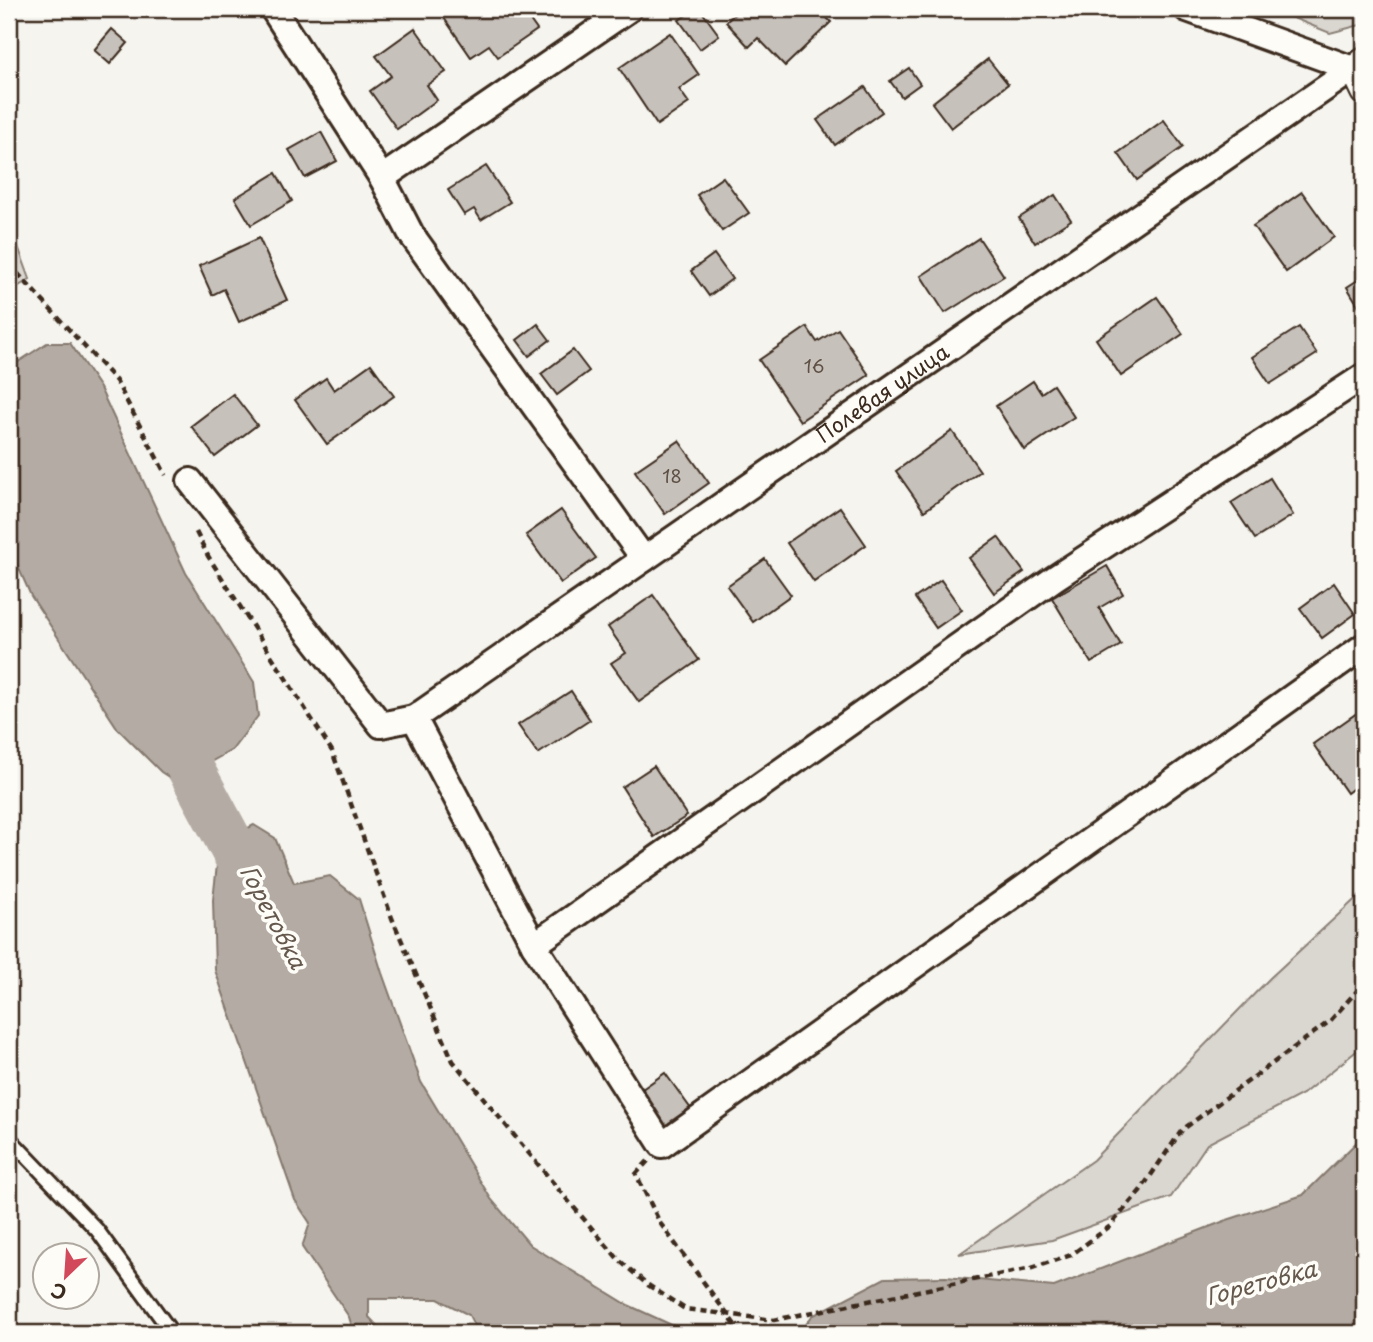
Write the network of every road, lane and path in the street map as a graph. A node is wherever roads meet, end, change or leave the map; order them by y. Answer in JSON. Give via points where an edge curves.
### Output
{"nodes":[{"id":1,"x":273,"y":9,"type":"edge"},
{"id":2,"x":629,"y":9,"type":"edge"},
{"id":3,"x":1187,"y":9,"type":"edge"},
{"id":4,"x":1359,"y":65,"type":"edge"},
{"id":5,"x":1364,"y":92,"type":"edge"},
{"id":6,"x":382,"y":178,"type":"junction"},
{"id":7,"x":9,"y":264,"type":"edge"},
{"id":8,"x":1364,"y":376,"type":"edge"},
{"id":9,"x":181,"y":484,"type":"joint"},
{"id":10,"x":190,"y":521,"type":"dead end"},
{"id":11,"x":644,"y":559,"type":"junction"},
{"id":12,"x":1364,"y":646,"type":"edge"},
{"id":13,"x":414,"y":718,"type":"junction"},
{"id":14,"x":534,"y":945,"type":"junction"},
{"id":15,"x":1364,"y":983,"type":"edge"},
{"id":16,"x":9,"y":1138,"type":"edge"},
{"id":17,"x":662,"y":1145,"type":"junction"},
{"id":18,"x":728,"y":1314,"type":"junction"},
{"id":19,"x":172,"y":1333,"type":"edge"},
{"id":20,"x":741,"y":1333,"type":"edge"}],
"edges":[{"from":1,"to":6,"type":"street"},
{"from":2,"to":6,"type":"street"},
{"from":3,"to":4,"type":"street"},
{"from":4,"to":5,"type":"street"},
{"from":4,"to":11,"type":"street","name":"Полевая улица"},
{"from":6,"to":11,"type":"street","via":[[411,234]]},
{"from":7,"to":9,"type":"path","via":[[116,381]]},
{"from":8,"to":14,"type":"street","via":[[1055,578]]},
{"from":9,"to":13,"type":"street","via":[[381,725]]},
{"from":10,"to":18,"type":"path","via":[[332,751],[392,918],[453,1061],[620,1261],[685,1309]]},
{"from":11,"to":13,"type":"street","name":"Полевая улица"},
{"from":12,"to":17,"type":"street"},
{"from":13,"to":14,"type":"street"},
{"from":14,"to":17,"type":"street"},
{"from":15,"to":18,"type":"path","via":[[1330,1021],[1182,1130],[1117,1218],[1072,1255],[1032,1268],[774,1320]]},
{"from":16,"to":19,"type":"lane","via":[[97,1230]]},
{"from":17,"to":18,"type":"path","via":[[636,1174],[660,1223]]},
{"from":18,"to":20,"type":"path"}]}
